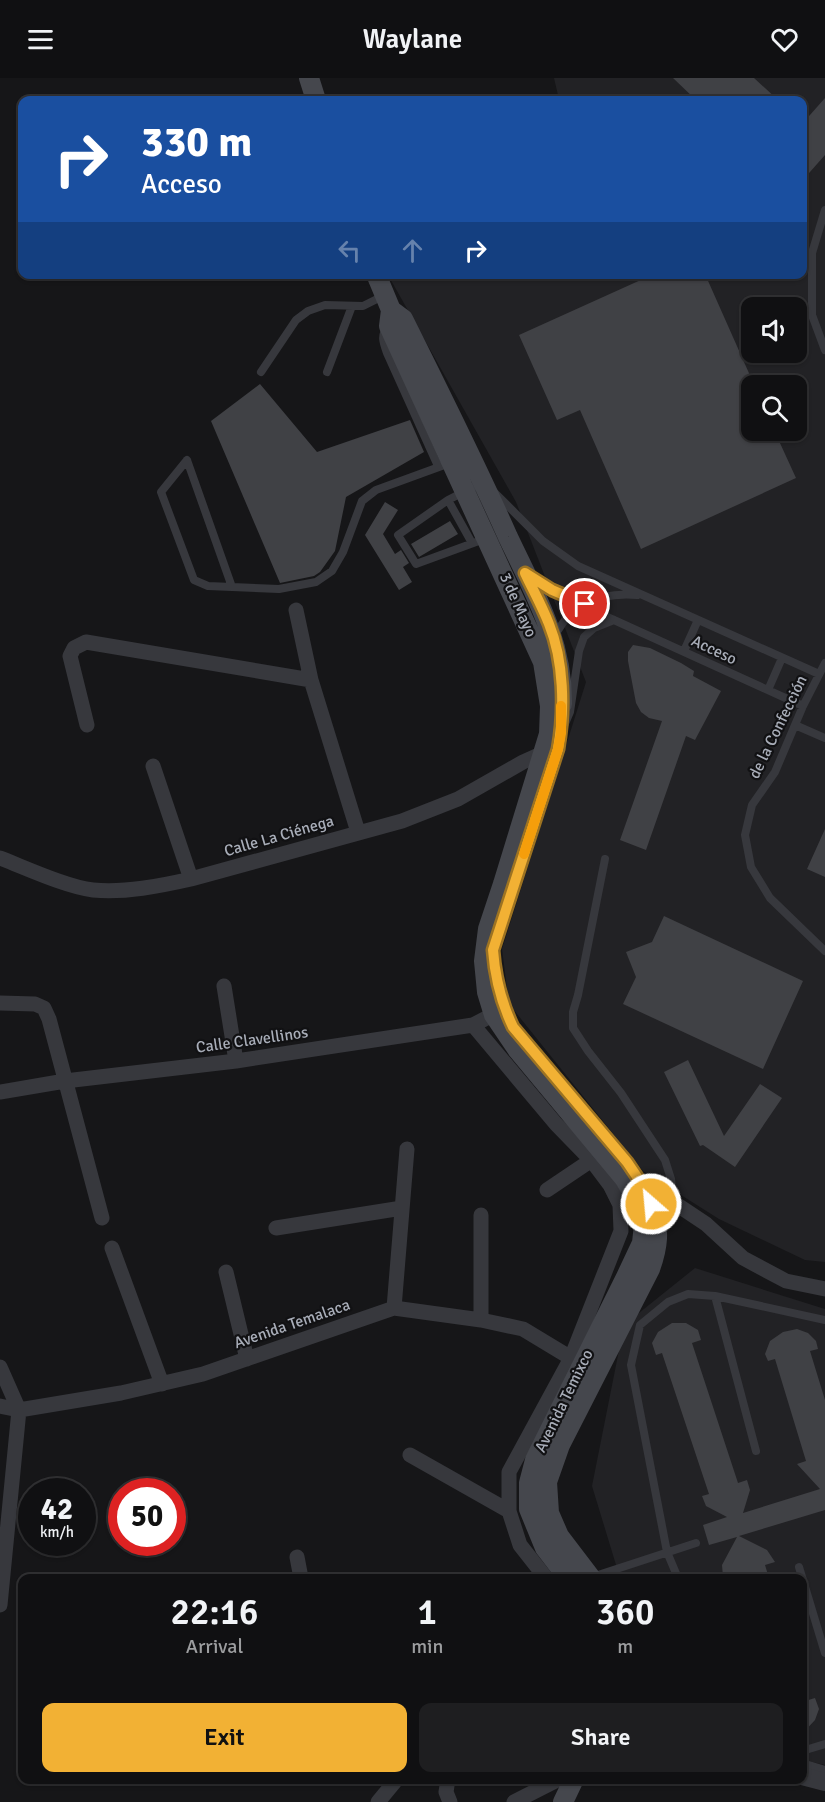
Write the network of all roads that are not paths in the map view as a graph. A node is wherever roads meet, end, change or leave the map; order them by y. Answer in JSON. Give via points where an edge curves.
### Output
{"nodes":[{"id":1,"x":309,"y":78,"type":"edge"},
{"id":2,"x":315,"y":96,"type":"edge"},
{"id":3,"x":825,"y":210,"type":"edge"},
{"id":4,"x":378,"y":279,"type":"edge"},
{"id":5,"x":352,"y":306,"type":"junction"},
{"id":6,"x":392,"y":313,"type":"junction"},
{"id":7,"x":825,"y":350,"type":"edge"},
{"id":8,"x":261,"y":372,"type":"dead end"},
{"id":9,"x":327,"y":372,"type":"dead end"},
{"id":10,"x":473,"y":460,"type":"junction"},
{"id":11,"x":445,"y":464,"type":"junction"},
{"id":12,"x":484,"y":482,"type":"junction"},
{"id":13,"x":457,"y":495,"type":"junction"},
{"id":14,"x":489,"y":538,"type":"junction"},
{"id":15,"x":520,"y":570,"type":"junction"},
{"id":16,"x":231,"y":587,"type":"junction"},
{"id":17,"x":645,"y":596,"type":"junction"},
{"id":18,"x":585,"y":604,"type":"junction"},
{"id":19,"x":296,"y":610,"type":"dead end"},
{"id":20,"x":614,"y":620,"type":"junction"},
{"id":21,"x":698,"y":620,"type":"junction"},
{"id":22,"x":553,"y":637,"type":"junction"},
{"id":23,"x":684,"y":651,"type":"junction"},
{"id":24,"x":542,"y":658,"type":"junction"},
{"id":25,"x":782,"y":658,"type":"junction"},
{"id":26,"x":825,"y":663,"type":"edge"},
{"id":27,"x":819,"y":674,"type":"junction"},
{"id":28,"x":311,"y":680,"type":"junction"},
{"id":29,"x":768,"y":690,"type":"junction"},
{"id":30,"x":803,"y":706,"type":"junction"},
{"id":31,"x":87,"y":725,"type":"dead end"},
{"id":32,"x":795,"y":725,"type":"junction"},
{"id":33,"x":825,"y":738,"type":"edge"},
{"id":34,"x":554,"y":745,"type":"junction"},
{"id":35,"x":153,"y":766,"type":"dead end"},
{"id":36,"x":358,"y":832,"type":"junction"},
{"id":37,"x":0,"y":858,"type":"edge"},
{"id":38,"x":605,"y":859,"type":"dead end"},
{"id":39,"x":191,"y":879,"type":"junction"},
{"id":40,"x":825,"y":951,"type":"edge"},
{"id":41,"x":224,"y":986,"type":"dead end"},
{"id":42,"x":0,"y":1003,"type":"edge"},
{"id":43,"x":499,"y":1012,"type":"junction"},
{"id":44,"x":472,"y":1025,"type":"junction"},
{"id":45,"x":236,"y":1061,"type":"junction"},
{"id":46,"x":65,"y":1081,"type":"junction"},
{"id":47,"x":0,"y":1092,"type":"edge"},
{"id":48,"x":407,"y":1149,"type":"dead end"},
{"id":49,"x":597,"y":1156,"type":"junction"},
{"id":50,"x":625,"y":1182,"type":"junction"},
{"id":51,"x":547,"y":1190,"type":"dead end"},
{"id":52,"x":675,"y":1203,"type":"junction"},
{"id":53,"x":402,"y":1208,"type":"junction"},
{"id":54,"x":482,"y":1215,"type":"dead end"},
{"id":55,"x":102,"y":1218,"type":"dead end"},
{"id":56,"x":644,"y":1224,"type":"joint"},
{"id":57,"x":276,"y":1228,"type":"dead end"},
{"id":58,"x":112,"y":1248,"type":"dead end"},
{"id":59,"x":226,"y":1272,"type":"dead end"},
{"id":60,"x":825,"y":1290,"type":"edge"},
{"id":61,"x":715,"y":1296,"type":"junction"},
{"id":62,"x":394,"y":1308,"type":"junction"},
{"id":63,"x":481,"y":1320,"type":"junction"},
{"id":64,"x":825,"y":1320,"type":"edge"},
{"id":65,"x":571,"y":1358,"type":"junction"},
{"id":66,"x":247,"y":1359,"type":"junction"},
{"id":67,"x":0,"y":1367,"type":"edge"},
{"id":68,"x":162,"y":1384,"type":"junction"},
{"id":69,"x":0,"y":1406,"type":"edge"},
{"id":70,"x":20,"y":1410,"type":"junction"},
{"id":71,"x":756,"y":1451,"type":"dead end"},
{"id":72,"x":410,"y":1455,"type":"dead end"},
{"id":73,"x":509,"y":1510,"type":"junction"},
{"id":74,"x":696,"y":1543,"type":"dead end"},
{"id":75,"x":668,"y":1552,"type":"junction"},
{"id":76,"x":297,"y":1557,"type":"dead end"},
{"id":77,"x":799,"y":1567,"type":"dead end"},
{"id":78,"x":300,"y":1574,"type":"edge"},
{"id":79,"x":543,"y":1574,"type":"edge"},
{"id":80,"x":565,"y":1574,"type":"edge"},
{"id":81,"x":587,"y":1574,"type":"edge"},
{"id":82,"x":602,"y":1574,"type":"edge"},
{"id":83,"x":676,"y":1574,"type":"edge"},
{"id":84,"x":801,"y":1574,"type":"edge"},
{"id":85,"x":807,"y":1593,"type":"edge"},
{"id":86,"x":0,"y":1605,"type":"edge"},
{"id":87,"x":825,"y":1653,"type":"edge"},
{"id":88,"x":825,"y":1744,"type":"edge"},
{"id":89,"x":807,"y":1749,"type":"edge"},
{"id":90,"x":807,"y":1765,"type":"edge"},
{"id":91,"x":825,"y":1770,"type":"edge"},
{"id":92,"x":807,"y":1777,"type":"edge"},
{"id":93,"x":825,"y":1782,"type":"edge"},
{"id":94,"x":393,"y":1784,"type":"edge"},
{"id":95,"x":447,"y":1784,"type":"edge"},
{"id":96,"x":549,"y":1784,"type":"edge"},
{"id":97,"x":571,"y":1784,"type":"edge"},
{"id":98,"x":378,"y":1802,"type":"edge"},
{"id":99,"x":450,"y":1802,"type":"edge"},
{"id":100,"x":514,"y":1802,"type":"edge"},
{"id":101,"x":562,"y":1802,"type":"edge"}],
"edges":[{"from":1,"to":2,"type":"main road"},
{"from":3,"to":7,"type":"lane","via":[[812,254],[812,315]]},
{"from":4,"to":6,"type":"main road","name":"3 de Mayo"},
{"from":5,"to":6,"type":"lane"},
{"from":5,"to":8,"type":"lane","via":[[325,305],[308,311],[296,320]]},
{"from":5,"to":9,"type":"lane"},
{"from":6,"to":10,"type":"main road"},
{"from":6,"to":11,"type":"main road","name":"3 de Mayo"},
{"from":10,"to":11,"type":"lane"},
{"from":10,"to":12,"type":"main road"},
{"from":11,"to":13,"type":"main road","name":"3 de Mayo"},
{"from":11,"to":16,"type":"lane","via":[[376,490],[362,501],[343,552],[332,571],[316,582],[279,589]]},
{"from":12,"to":13,"type":"lane"},
{"from":12,"to":14,"type":"main road"},
{"from":12,"to":17,"type":"lane","name":"Acceso","via":[[543,541],[578,566]]},
{"from":13,"to":14,"type":"main road","name":"3 de Mayo"},
{"from":13,"to":14,"type":"lane","via":[[398,535],[416,564]]},
{"from":14,"to":15,"type":"main road"},
{"from":14,"to":24,"type":"main road","name":"3 de Mayo"},
{"from":15,"to":18,"type":"lane","name":"Acceso"},
{"from":15,"to":22,"type":"main road"},
{"from":16,"to":16,"type":"lane","via":[[228,576],[187,460],[161,492],[194,580],[208,586]]},
{"from":17,"to":18,"type":"lane","name":"Acceso","via":[[622,593]]},
{"from":17,"to":21,"type":"lane","name":"Acceso"},
{"from":18,"to":20,"type":"lane","name":"Acceso"},
{"from":18,"to":22,"type":"lane","name":"Acceso","via":[[571,612]]},
{"from":19,"to":28,"type":"street"},
{"from":20,"to":23,"type":"lane","name":"Acceso"},
{"from":20,"to":34,"type":"lane","via":[[584,637],[570,712]]},
{"from":21,"to":23,"type":"lane"},
{"from":21,"to":25,"type":"lane","name":"Acceso"},
{"from":22,"to":24,"type":"lane","name":"Acceso"},
{"from":22,"to":34,"type":"main road","via":[[560,682]]},
{"from":23,"to":29,"type":"lane","name":"Acceso"},
{"from":24,"to":34,"type":"main road","name":"3 de Mayo","via":[[550,706],[549,734]]},
{"from":25,"to":27,"type":"lane","name":"Acceso"},
{"from":25,"to":29,"type":"lane"},
{"from":26,"to":27,"type":"lane","name":"de la Confección"},
{"from":27,"to":30,"type":"lane","name":"de la Confección"},
{"from":28,"to":31,"type":"street","via":[[86,642],[74,648],[70,656]]},
{"from":28,"to":36,"type":"street"},
{"from":29,"to":30,"type":"lane","name":"Acceso"},
{"from":30,"to":32,"type":"lane","name":"de la Confección"},
{"from":32,"to":33,"type":"lane"},
{"from":32,"to":40,"type":"lane","name":"de la Confección","via":[[775,772],[752,805],[745,835],[751,867],[770,898]]},
{"from":34,"to":36,"type":"street","name":"Calle La Ciénega","via":[[458,799],[402,821]]},
{"from":34,"to":43,"type":"main road","name":"3 de Mayo","via":[[488,929],[483,961],[487,992]]},
{"from":35,"to":39,"type":"street"},
{"from":36,"to":39,"type":"street","name":"Calle La Ciénega"},
{"from":37,"to":39,"type":"street","name":"Calle La Ciénega","via":[[92,890],[156,886]]},
{"from":38,"to":52,"type":"lane","via":[[573,1028],[665,1160]]},
{"from":41,"to":45,"type":"street"},
{"from":42,"to":46,"type":"street","via":[[44,1008]]},
{"from":43,"to":44,"type":"street","name":"Calle Clavellinos"},
{"from":43,"to":49,"type":"main road","name":"3 de Mayo","via":[[517,1049]]},
{"from":43,"to":50,"type":"main road","via":[[620,1153]]},
{"from":44,"to":45,"type":"street","name":"Calle Clavellinos"},
{"from":44,"to":49,"type":"street","via":[[556,1124]]},
{"from":45,"to":46,"type":"street","name":"Calle Clavellinos"},
{"from":46,"to":47,"type":"street","name":"Calle Clavellinos"},
{"from":46,"to":55,"type":"street"},
{"from":48,"to":53,"type":"street"},
{"from":49,"to":50,"type":"main road","name":"3 de Mayo"},
{"from":49,"to":51,"type":"street"},
{"from":50,"to":52,"type":"street"},
{"from":50,"to":56,"type":"main road","name":"3 de Mayo","via":[[639,1205]]},
{"from":50,"to":65,"type":"street","via":[[620,1205],[621,1231]]},
{"from":50,"to":81,"type":"main road","via":[[646,1190],[656,1219],[658,1247],[651,1269],[560,1446],[547,1482],[549,1513]]},
{"from":52,"to":60,"type":"street","via":[[706,1224],[742,1258],[786,1281]]},
{"from":53,"to":57,"type":"street"},
{"from":53,"to":62,"type":"street"},
{"from":54,"to":63,"type":"street"},
{"from":56,"to":80,"type":"main road","name":"Avenida Temixco","via":[[642,1243],[535,1460],[529,1483],[530,1509],[544,1548]]},
{"from":58,"to":68,"type":"street"},
{"from":59,"to":66,"type":"street"},
{"from":61,"to":64,"type":"lane"},
{"from":61,"to":71,"type":"lane"},
{"from":61,"to":75,"type":"lane","via":[[688,1294],[668,1302],[640,1325],[631,1365]]},
{"from":62,"to":63,"type":"street","name":"Avenida Temalaca"},
{"from":62,"to":66,"type":"street","name":"Avenida Temalaca"},
{"from":63,"to":65,"type":"street","name":"Avenida Temalaca","via":[[523,1329]]},
{"from":65,"to":73,"type":"street","via":[[509,1472]]},
{"from":66,"to":68,"type":"street","name":"Avenida Temalaca"},
{"from":67,"to":70,"type":"street"},
{"from":68,"to":70,"type":"street","name":"Avenida Temalaca"},
{"from":69,"to":70,"type":"street"},
{"from":70,"to":86,"type":"street"},
{"from":72,"to":73,"type":"street"},
{"from":73,"to":79,"type":"street","via":[[520,1545]]},
{"from":74,"to":75,"type":"lane"},
{"from":75,"to":82,"type":"lane"},
{"from":75,"to":83,"type":"lane"},
{"from":76,"to":78,"type":"street"},
{"from":77,"to":84,"type":"lane"},
{"from":85,"to":87,"type":"lane"},
{"from":88,"to":89,"type":"lane"},
{"from":90,"to":91,"type":"lane"},
{"from":92,"to":93,"type":"street"},
{"from":94,"to":98,"type":"street"},
{"from":95,"to":99,"type":"street"},
{"from":96,"to":100,"type":"street"},
{"from":97,"to":101,"type":"main road"}]}
